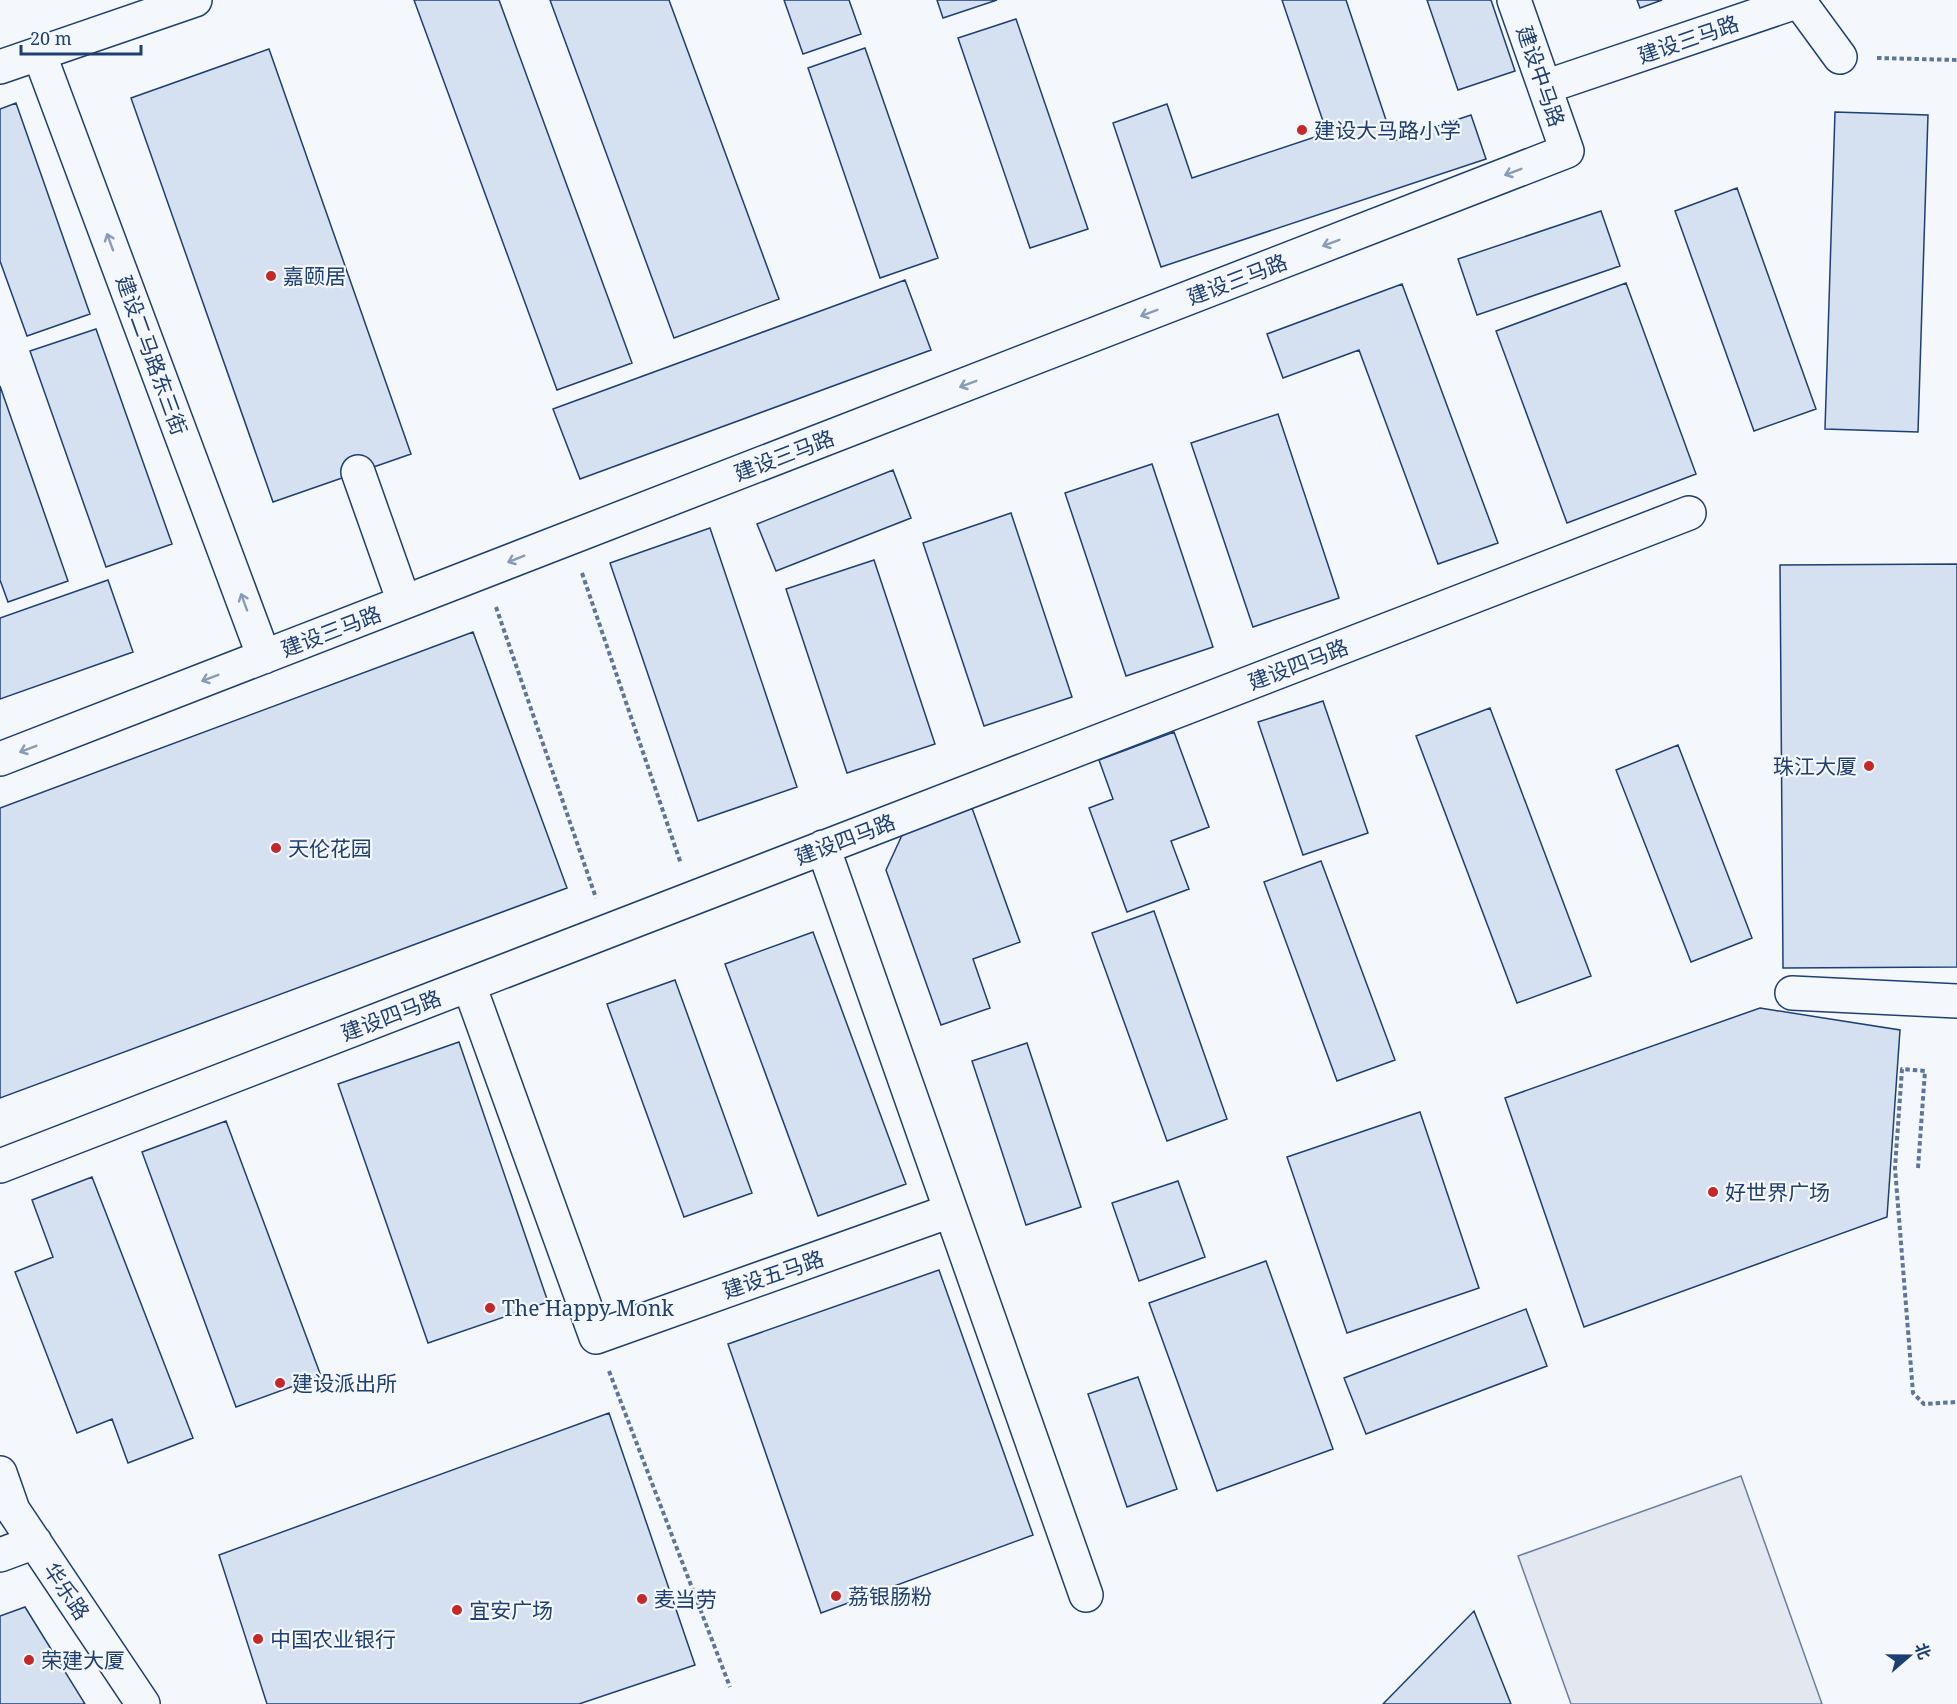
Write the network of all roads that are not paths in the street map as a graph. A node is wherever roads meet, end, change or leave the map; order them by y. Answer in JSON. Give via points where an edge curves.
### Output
{"nodes":[{"id":1,"x":195,"y":0,"type":"edge"},
{"id":2,"x":1514,"y":0,"type":"edge"},
{"id":3,"x":39,"y":53,"type":"junction"},
{"id":4,"x":1840,"y":57,"type":"road end"},
{"id":5,"x":0,"y":67,"type":"edge"},
{"id":6,"x":1545,"y":87,"type":"junction"},
{"id":7,"x":1568,"y":151,"type":"joint"},
{"id":8,"x":358,"y":472,"type":"dead end"},
{"id":9,"x":1689,"y":513,"type":"dead end"},
{"id":10,"x":404,"y":602,"type":"junction"},
{"id":11,"x":264,"y":657,"type":"junction"},
{"id":12,"x":0,"y":759,"type":"edge"},
{"id":13,"x":824,"y":847,"type":"junction"},
{"id":14,"x":469,"y":985,"type":"junction"},
{"id":15,"x":1792,"y":993,"type":"dead end"},
{"id":16,"x":1957,"y":1001,"type":"edge"},
{"id":17,"x":0,"y":1166,"type":"edge"},
{"id":18,"x":950,"y":1211,"type":"junction"},
{"id":19,"x":0,"y":1473,"type":"edge"},
{"id":20,"x":35,"y":1542,"type":"junction"},
{"id":21,"x":0,"y":1555,"type":"edge"},
{"id":22,"x":1086,"y":1595,"type":"dead end"},
{"id":23,"x":143,"y":1704,"type":"edge"}],
"edges":[{"from":1,"to":3,"type":"street"},
{"from":2,"to":6,"type":"street","name":"建设中马路"},
{"from":3,"to":5,"type":"street"},
{"from":11,"to":3,"type":"street","name":"建设二马路东三街","one_way":true},
{"from":4,"to":6,"type":"street","name":"建设三马路","via":[[1799,1]]},
{"from":6,"to":7,"type":"street","name":"建设中马路"},
{"from":7,"to":10,"type":"street","name":"建设三马路","one_way":true},
{"from":8,"to":10,"type":"street"},
{"from":9,"to":13,"type":"street","name":"建设四马路"},
{"from":10,"to":11,"type":"street","name":"建设三马路"},
{"from":11,"to":12,"type":"street","name":"建设三马路","one_way":true},
{"from":13,"to":14,"type":"street","name":"建设四马路"},
{"from":13,"to":18,"type":"street"},
{"from":14,"to":17,"type":"street","name":"建设四马路"},
{"from":14,"to":18,"type":"street","name":"建设五马路","via":[[596,1337]]},
{"from":15,"to":16,"type":"street"},
{"from":18,"to":22,"type":"street"},
{"from":19,"to":20,"type":"street","name":"华乐路","via":[[14,1510]]},
{"from":20,"to":21,"type":"street"},
{"from":20,"to":23,"type":"street","name":"华乐路"}]}
